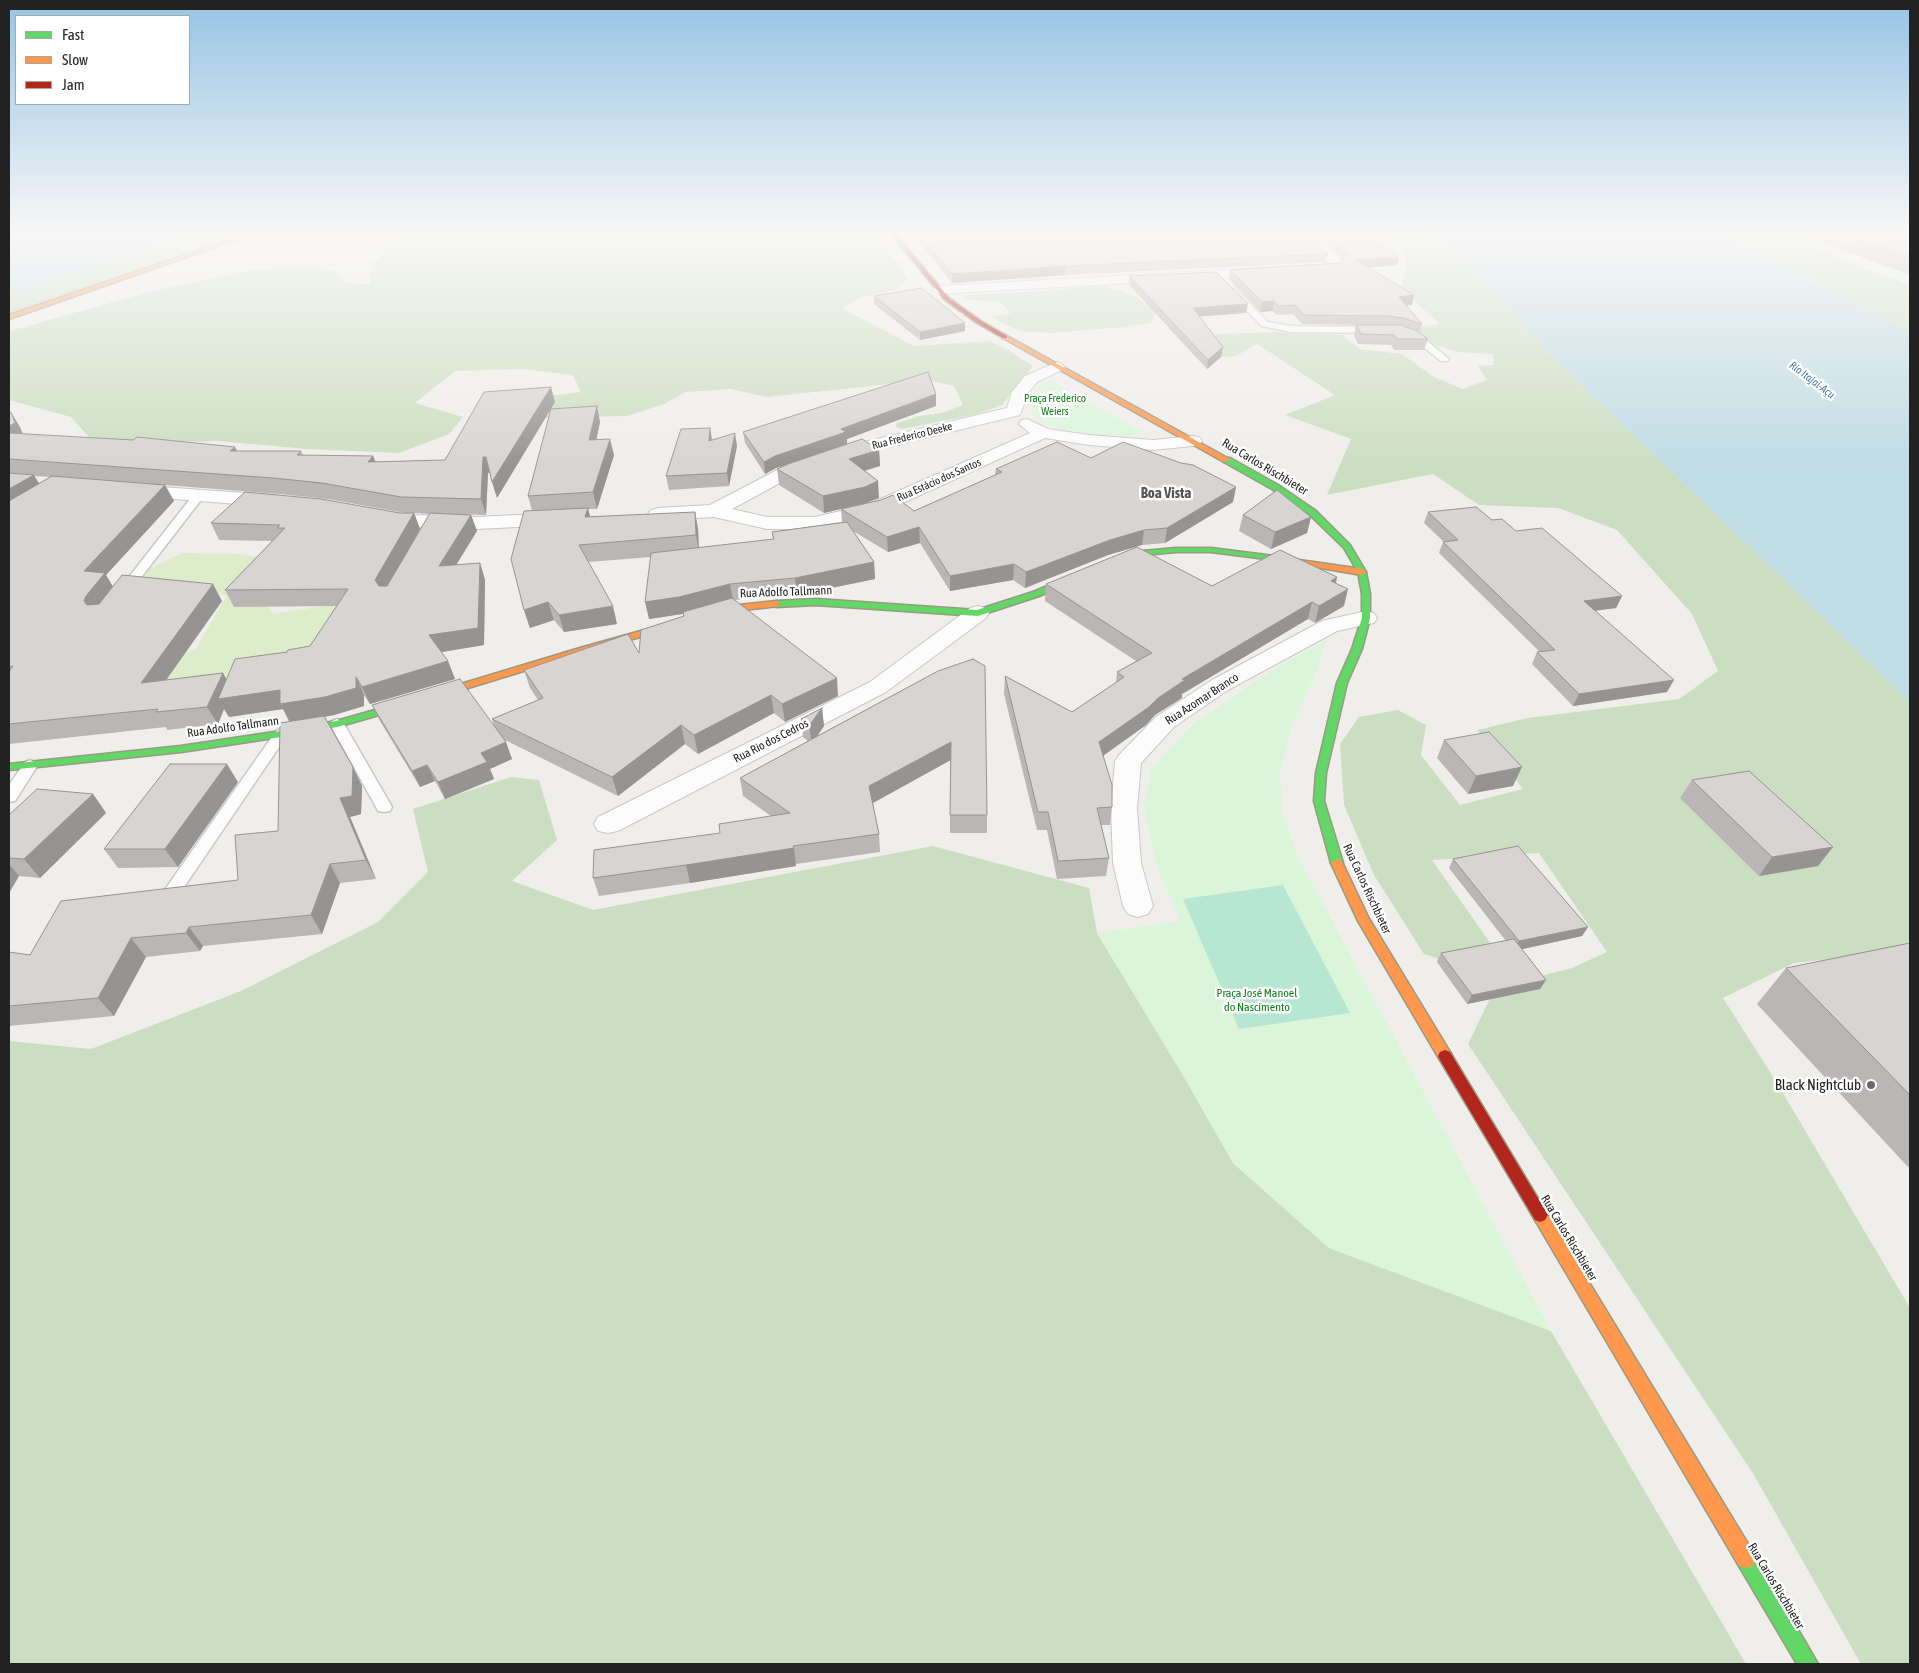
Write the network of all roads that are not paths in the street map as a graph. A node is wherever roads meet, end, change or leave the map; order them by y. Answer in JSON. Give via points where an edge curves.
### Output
{"nodes":[{"id":1,"x":23,"y":312,"type":"edge"},
{"id":2,"x":966,"y":312,"type":"edge"},
{"id":3,"x":1253,"y":312,"type":"edge"},
{"id":4,"x":9,"y":317,"type":"edge"},
{"id":5,"x":1385,"y":330,"type":"edge"},
{"id":6,"x":1400,"y":332,"type":"edge"},
{"id":7,"x":1444,"y":359,"type":"dead end"},
{"id":8,"x":1058,"y":367,"type":"junction"},
{"id":9,"x":1014,"y":412,"type":"junction"},
{"id":10,"x":1043,"y":433,"type":"junction"},
{"id":11,"x":1193,"y":441,"type":"junction"},
{"id":12,"x":110,"y":490,"type":"edge"},
{"id":13,"x":198,"y":496,"type":"junction"},
{"id":14,"x":290,"y":503,"type":"edge"},
{"id":15,"x":714,"y":511,"type":"junction"},
{"id":16,"x":367,"y":514,"type":"edge"},
{"id":17,"x":637,"y":515,"type":"edge"},
{"id":18,"x":580,"y":518,"type":"edge"},
{"id":19,"x":1362,"y":572,"type":"junction"},
{"id":20,"x":115,"y":602,"type":"edge"},
{"id":21,"x":978,"y":613,"type":"junction"},
{"id":22,"x":1366,"y":618,"type":"junction"},
{"id":23,"x":337,"y":724,"type":"junction"},
{"id":24,"x":281,"y":734,"type":"junction"},
{"id":25,"x":30,"y":765,"type":"junction"},
{"id":26,"x":9,"y":767,"type":"edge"},
{"id":27,"x":9,"y":796,"type":"edge"},
{"id":28,"x":384,"y":807,"type":"dead end"},
{"id":29,"x":608,"y":824,"type":"dead end"},
{"id":30,"x":172,"y":892,"type":"edge"},
{"id":31,"x":1138,"y":906,"type":"dead end"},
{"id":32,"x":1808,"y":1664,"type":"edge"}],
"edges":[{"from":1,"to":4,"type":"street"},
{"from":2,"to":8,"type":"street","name":"Rua Carlos Rischbieter"},
{"from":3,"to":5,"type":"lane","via":[[1265,324],[1290,329]]},
{"from":6,"to":7,"type":"lane","via":[[1418,338]]},
{"from":8,"to":9,"type":"street","via":[[1031,379],[1020,392]]},
{"from":8,"to":11,"type":"street","name":"Rua Carlos Rischbieter"},
{"from":9,"to":10,"type":"street","via":[[1024,423]]},
{"from":9,"to":15,"type":"street","name":"Rua Frederico Deeke","via":[[809,464],[775,478]]},
{"from":10,"to":11,"type":"street","via":[[1153,445]]},
{"from":10,"to":15,"type":"street","name":"Rua Estácio dos Santos","via":[[905,496],[852,515],[815,523],[767,523]]},
{"from":11,"to":19,"type":"street","name":"Rua Carlos Rischbieter","via":[[1275,487],[1313,513],[1347,547]]},
{"from":12,"to":13,"type":"street"},
{"from":13,"to":14,"type":"street"},
{"from":13,"to":20,"type":"lane"},
{"from":15,"to":17,"type":"street","name":"Rua Frederico Deeke"},
{"from":16,"to":18,"type":"street","via":[[430,527]]},
{"from":19,"to":21,"type":"street","name":"Rua Adolfo Tallmann","via":[[1211,550],[1144,553]]},
{"from":19,"to":22,"type":"street","name":"Rua Carlos Rischbieter"},
{"from":21,"to":23,"type":"street","name":"Rua Adolfo Tallmann","via":[[816,602],[733,608]]},
{"from":21,"to":29,"type":"street","name":"Rua Rio dos Cedros","via":[[878,687]]},
{"from":22,"to":31,"type":"street","name":"Rua Azomar Branco","via":[[1330,626],[1220,685],[1165,722],[1128,761],[1124,808],[1127,864]]},
{"from":22,"to":32,"type":"street","name":"Rua Carlos Rischbieter","via":[[1342,684],[1320,773],[1319,801],[1333,855],[1380,949]]},
{"from":23,"to":24,"type":"street","name":"Rua Adolfo Tallmann"},
{"from":23,"to":28,"type":"lane"},
{"from":24,"to":25,"type":"street","name":"Rua Adolfo Tallmann"},
{"from":24,"to":30,"type":"lane"},
{"from":25,"to":26,"type":"street","name":"Rua Adolfo Tallmann"},
{"from":25,"to":27,"type":"lane"}]}
